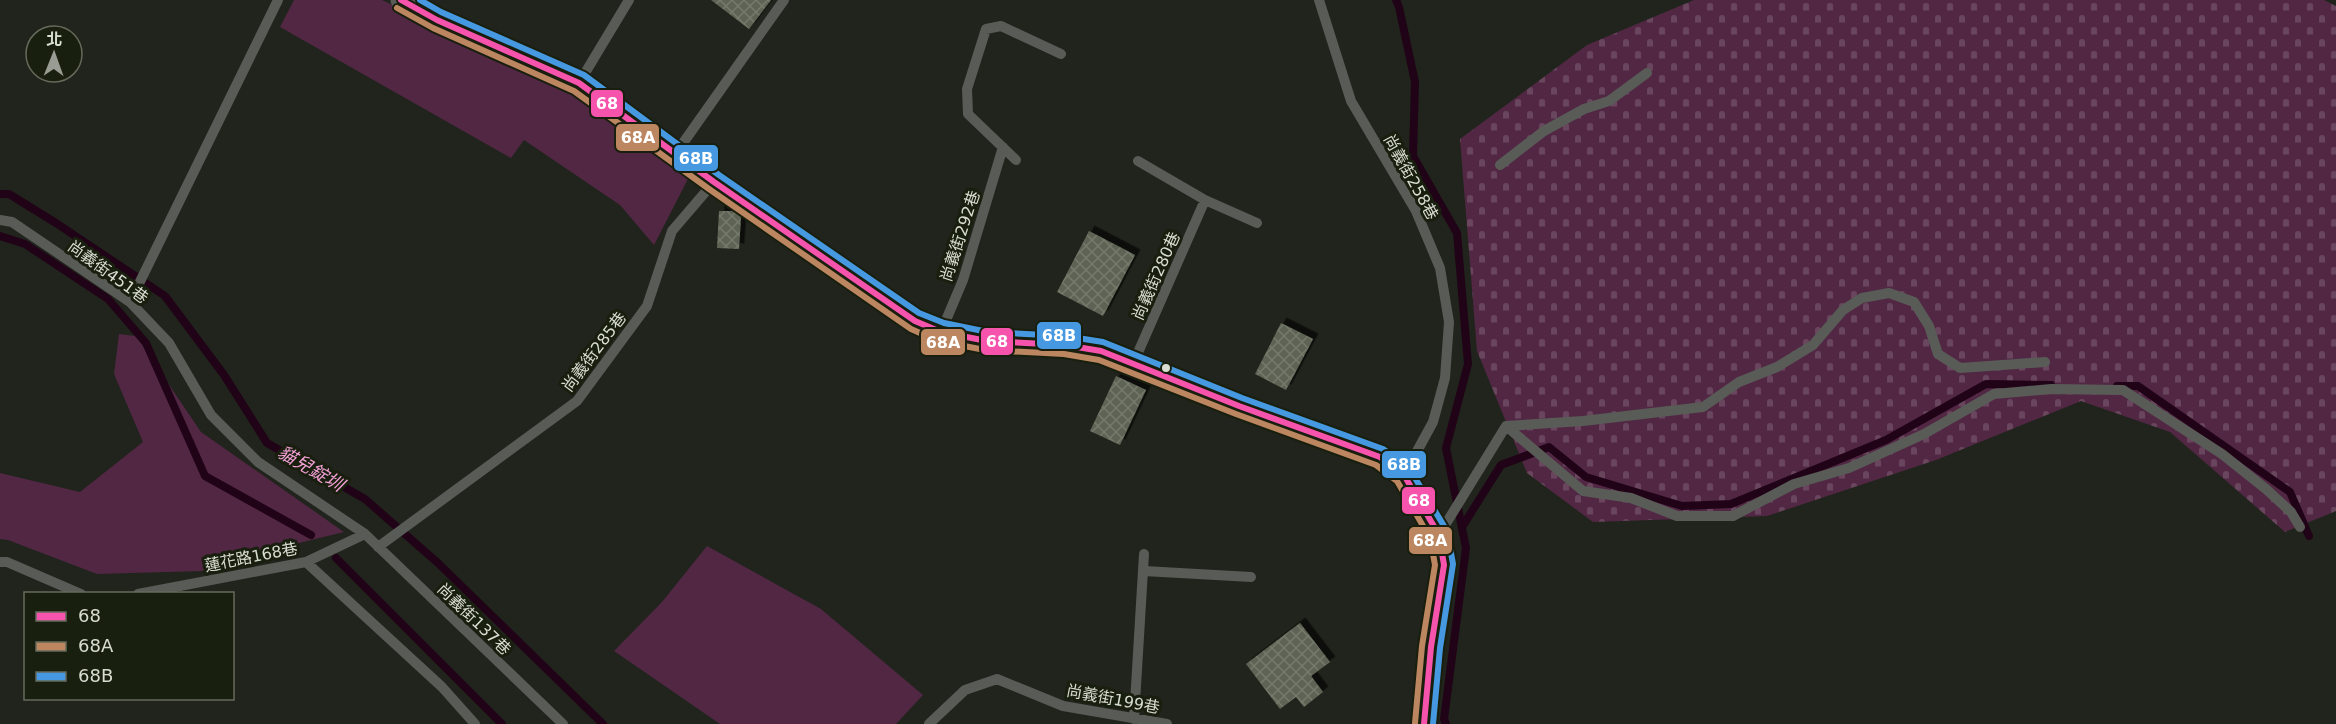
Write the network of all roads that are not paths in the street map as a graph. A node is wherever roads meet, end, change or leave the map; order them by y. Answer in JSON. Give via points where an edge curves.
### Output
{"nodes":[{"id":1,"x":278,"y":0,"type":"edge"},
{"id":2,"x":401,"y":0,"type":"edge"},
{"id":3,"x":629,"y":0,"type":"edge"},
{"id":4,"x":784,"y":0,"type":"edge"},
{"id":5,"x":1319,"y":0,"type":"edge"},
{"id":6,"x":1061,"y":54,"type":"dead end"},
{"id":7,"x":1647,"y":73,"type":"dead end"},
{"id":8,"x":579,"y":83,"type":"junction"},
{"id":9,"x":1003,"y":147,"type":"junction"},
{"id":10,"x":676,"y":153,"type":"junction"},
{"id":11,"x":1016,"y":160,"type":"dead end"},
{"id":12,"x":1138,"y":161,"type":"dead end"},
{"id":13,"x":1500,"y":165,"type":"dead end"},
{"id":14,"x":714,"y":182,"type":"junction"},
{"id":15,"x":1205,"y":200,"type":"junction"},
{"id":16,"x":0,"y":220,"type":"edge"},
{"id":17,"x":1257,"y":223,"type":"dead end"},
{"id":18,"x":130,"y":302,"type":"junction"},
{"id":19,"x":941,"y":332,"type":"junction"},
{"id":20,"x":2045,"y":362,"type":"dead end"},
{"id":21,"x":1133,"y":364,"type":"junction"},
{"id":22,"x":1506,"y":426,"type":"junction"},
{"id":23,"x":1404,"y":475,"type":"junction"},
{"id":24,"x":2300,"y":527,"type":"dead end"},
{"id":25,"x":1442,"y":529,"type":"junction"},
{"id":26,"x":365,"y":534,"type":"junction"},
{"id":27,"x":378,"y":547,"type":"junction"},
{"id":28,"x":1144,"y":554,"type":"dead end"},
{"id":29,"x":0,"y":562,"type":"edge"},
{"id":30,"x":306,"y":562,"type":"junction"},
{"id":31,"x":1144,"y":571,"type":"junction"},
{"id":32,"x":1251,"y":577,"type":"dead end"},
{"id":33,"x":76,"y":592,"type":"edge"},
{"id":34,"x":148,"y":592,"type":"edge"},
{"id":35,"x":1134,"y":719,"type":"junction"},
{"id":36,"x":475,"y":724,"type":"edge"},
{"id":37,"x":563,"y":724,"type":"edge"},
{"id":38,"x":929,"y":724,"type":"edge"},
{"id":39,"x":1167,"y":724,"type":"edge"},
{"id":40,"x":1424,"y":724,"type":"edge"}],
"edges":[{"from":1,"to":18,"type":"lane"},
{"from":2,"to":8,"type":"street"},
{"from":3,"to":8,"type":"lane"},
{"from":4,"to":10,"type":"lane"},
{"from":5,"to":23,"type":"lane","name":"尚義街258巷","via":[[1351,101],[1416,212],[1440,268],[1449,322],[1445,378],[1432,422]]},
{"from":6,"to":9,"type":"lane","via":[[1001,26],[986,29],[967,90],[968,114]]},
{"from":7,"to":13,"type":"lane","via":[[1609,101],[1584,109],[1544,131]]},
{"from":8,"to":10,"type":"street"},
{"from":9,"to":11,"type":"lane"},
{"from":9,"to":19,"type":"lane","name":"尚義街292巷","via":[[963,280]]},
{"from":10,"to":14,"type":"street"},
{"from":12,"to":15,"type":"lane"},
{"from":14,"to":19,"type":"street","via":[[871,293],[915,321]]},
{"from":14,"to":27,"type":"lane","name":"尚義街285巷","via":[[672,231],[647,306],[577,401]]},
{"from":15,"to":17,"type":"lane"},
{"from":15,"to":21,"type":"lane","name":"尚義街280巷"},
{"from":16,"to":18,"type":"lane","name":"尚義街451巷","via":[[12,222]]},
{"from":18,"to":26,"type":"lane","name":"尚義街451巷","via":[[170,343],[211,415],[258,462]]},
{"from":19,"to":21,"type":"street","via":[[987,341],[1101,351]]},
{"from":20,"to":22,"type":"lane","via":[[1960,368],[1938,354],[1929,326],[1914,302],[1889,293],[1862,298],[1843,310],[1813,345],[1776,367],[1739,382],[1703,407]]},
{"from":21,"to":23,"type":"street","via":[[1380,456]]},
{"from":22,"to":24,"type":"lane","via":[[1583,491],[1631,498],[1677,516],[1733,516],[1794,484],[1849,468],[1924,434],[1994,394],[2051,389],[2123,390],[2222,454],[2291,512]]},
{"from":22,"to":25,"type":"lane"},
{"from":23,"to":25,"type":"street"},
{"from":25,"to":40,"type":"street","via":[[1444,565]]},
{"from":26,"to":27,"type":"lane","name":"尚義街137巷"},
{"from":26,"to":30,"type":"lane","name":"蓮花路168巷"},
{"from":27,"to":37,"type":"lane","name":"尚義街137巷"},
{"from":28,"to":31,"type":"lane"},
{"from":29,"to":33,"type":"lane"},
{"from":30,"to":34,"type":"lane","name":"蓮花路168巷"},
{"from":30,"to":36,"type":"lane","via":[[442,687]]},
{"from":31,"to":32,"type":"lane"},
{"from":31,"to":35,"type":"lane"},
{"from":35,"to":38,"type":"lane","name":"尚義街199巷","via":[[1063,706],[998,679],[964,690]]},
{"from":35,"to":39,"type":"lane","name":"尚義街199巷"}]}
